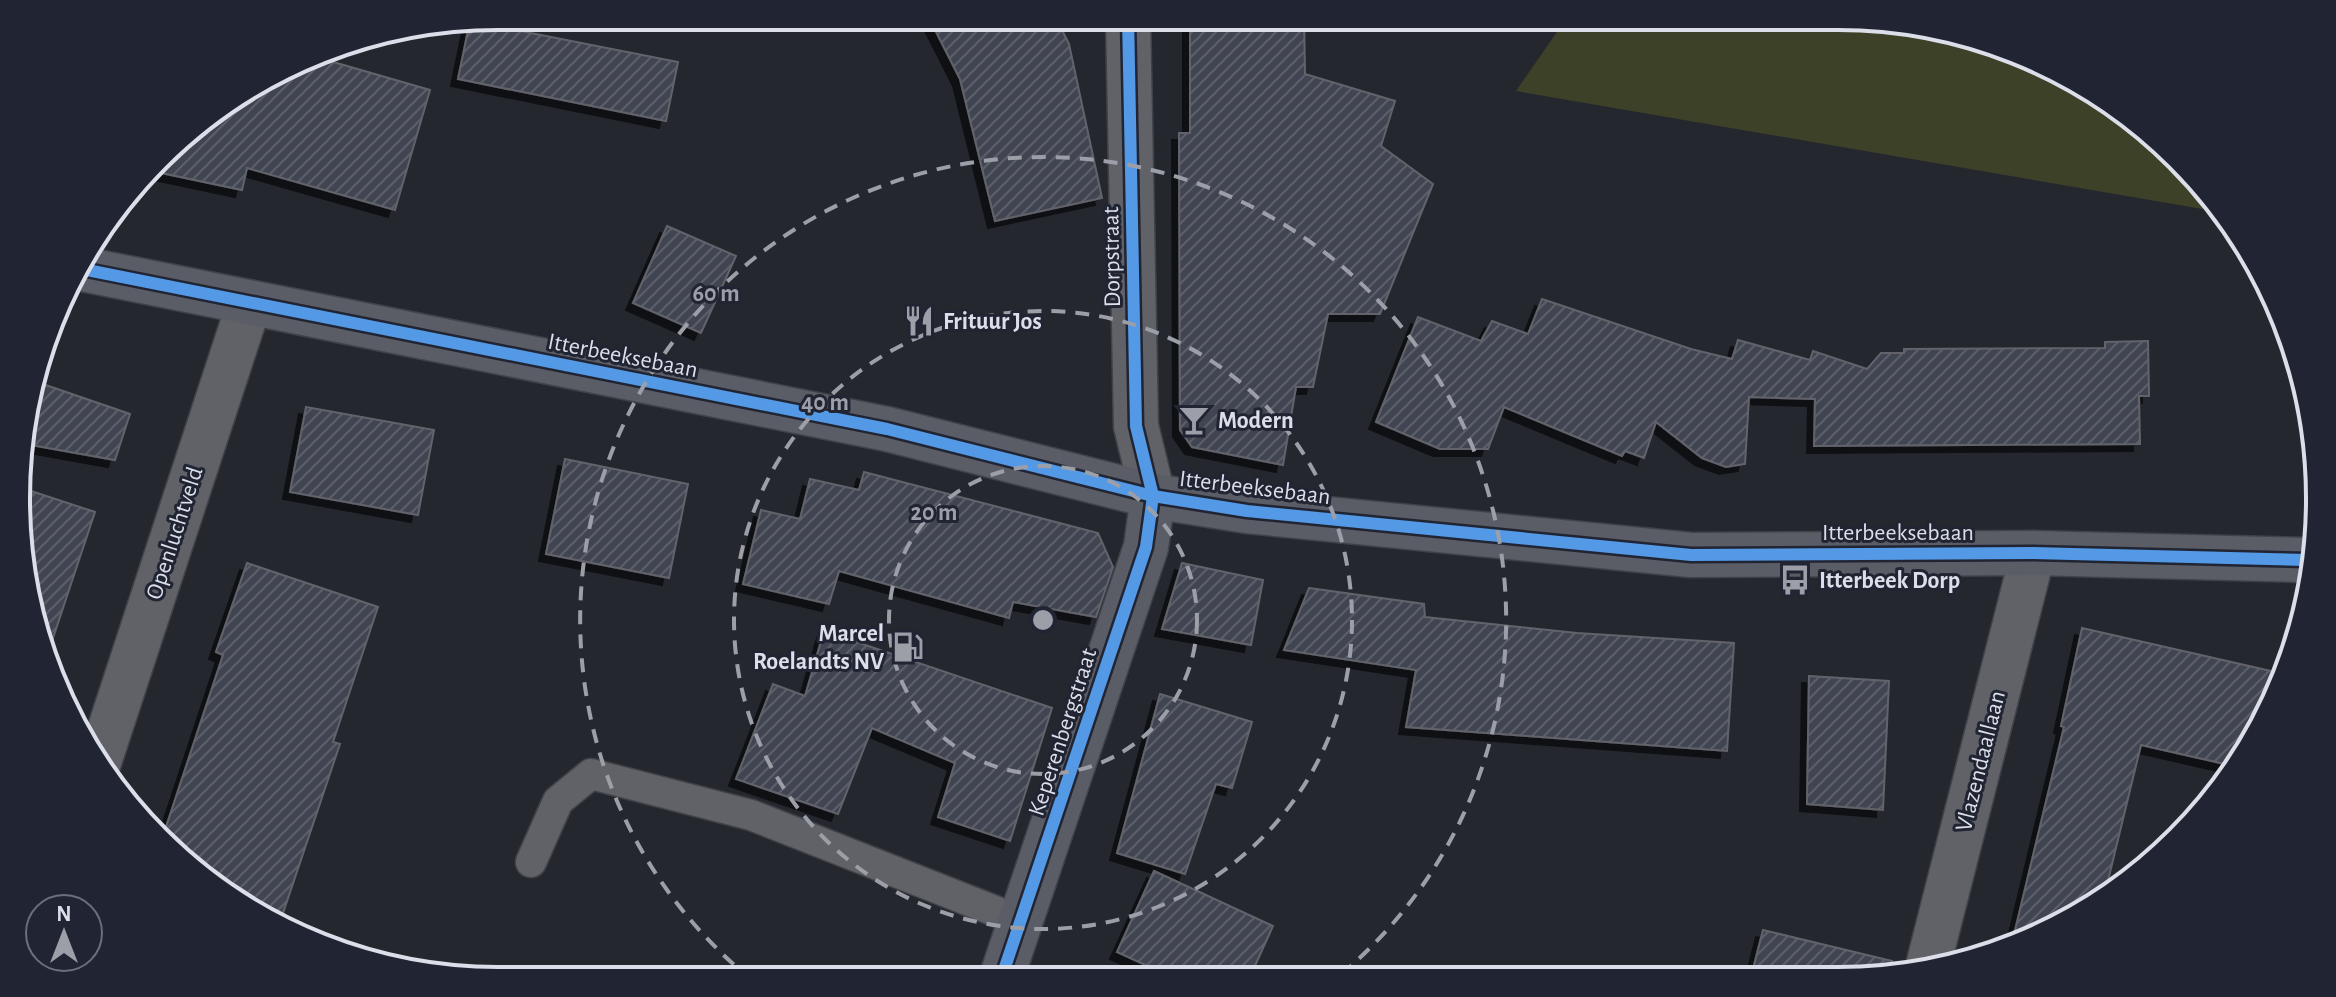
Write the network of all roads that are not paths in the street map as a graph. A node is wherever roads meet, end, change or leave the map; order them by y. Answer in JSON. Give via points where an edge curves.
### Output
{"nodes":[{"id":1,"x":1128,"y":30,"type":"edge"},
{"id":2,"x":89,"y":271,"type":"edge"},
{"id":3,"x":249,"y":304,"type":"junction"},
{"id":4,"x":1153,"y":496,"type":"junction"},
{"id":5,"x":2033,"y":553,"type":"junction"},
{"id":6,"x":2302,"y":560,"type":"edge"},
{"id":7,"x":103,"y":749,"type":"edge"},
{"id":8,"x":531,"y":862,"type":"dead end"},
{"id":9,"x":1023,"y":922,"type":"junction"},
{"id":10,"x":1930,"y":958,"type":"edge"},
{"id":11,"x":1006,"y":967,"type":"edge"}],
"edges":[{"from":1,"to":4,"type":"street","name":"Dorpstraat","via":[[1136,426]]},
{"from":2,"to":3,"type":"main road","name":"Itterbeeksebaan"},
{"from":3,"to":4,"type":"main road","name":"Itterbeeksebaan","via":[[887,429]]},
{"from":3,"to":7,"type":"street","name":"Openluchtveld"},
{"from":4,"to":5,"type":"main road","name":"Itterbeeksebaan","via":[[1247,511],[1691,555]]},
{"from":4,"to":9,"type":"main road","name":"Keperenbergstraat","via":[[1146,547]]},
{"from":5,"to":6,"type":"main road","name":"Itterbeeksebaan"},
{"from":5,"to":10,"type":"street","name":"Vlazendaallaan"},
{"from":8,"to":9,"type":"lane","via":[[558,801],[591,774],[751,815]]},
{"from":9,"to":11,"type":"main road","name":"Keperenbergstraat"}]}
